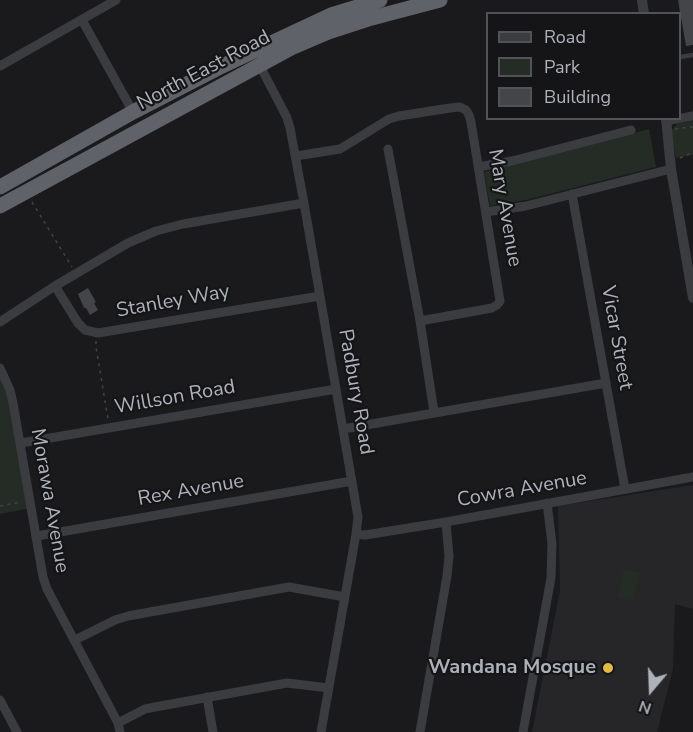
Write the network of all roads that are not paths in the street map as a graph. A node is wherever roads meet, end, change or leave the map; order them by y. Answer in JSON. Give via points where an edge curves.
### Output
{"nodes":[{"id":1,"x":116,"y":0,"type":"edge"},
{"id":2,"x":380,"y":0,"type":"edge"},
{"id":3,"x":440,"y":0,"type":"edge"},
{"id":4,"x":82,"y":20,"type":"junction"},
{"id":5,"x":267,"y":44,"type":"junction"},
{"id":6,"x":259,"y":64,"type":"junction"},
{"id":7,"x":0,"y":66,"type":"edge"},
{"id":8,"x":218,"y":68,"type":"junction"},
{"id":9,"x":134,"y":112,"type":"junction"},
{"id":10,"x":666,"y":120,"type":"edge"},
{"id":11,"x":631,"y":130,"type":"dead end"},
{"id":12,"x":388,"y":149,"type":"dead end"},
{"id":13,"x":296,"y":156,"type":"junction"},
{"id":14,"x":478,"y":167,"type":"junction"},
{"id":15,"x":671,"y":169,"type":"junction"},
{"id":16,"x":0,"y":188,"type":"edge"},
{"id":17,"x":572,"y":194,"type":"junction"},
{"id":18,"x":304,"y":203,"type":"junction"},
{"id":19,"x":0,"y":206,"type":"edge"},
{"id":20,"x":486,"y":212,"type":"junction"},
{"id":21,"x":55,"y":285,"type":"junction"},
{"id":22,"x":320,"y":296,"type":"junction"},
{"id":23,"x":693,"y":298,"type":"edge"},
{"id":24,"x":420,"y":321,"type":"junction"},
{"id":25,"x":0,"y":322,"type":"edge"},
{"id":26,"x":0,"y":368,"type":"edge"},
{"id":27,"x":606,"y":383,"type":"junction"},
{"id":28,"x":336,"y":389,"type":"junction"},
{"id":29,"x":434,"y":412,"type":"junction"},
{"id":30,"x":343,"y":429,"type":"junction"},
{"id":31,"x":21,"y":443,"type":"junction"},
{"id":32,"x":693,"y":477,"type":"edge"},
{"id":33,"x":352,"y":481,"type":"junction"},
{"id":34,"x":625,"y":489,"type":"junction"},
{"id":35,"x":547,"y":503,"type":"junction"},
{"id":36,"x":446,"y":522,"type":"junction"},
{"id":37,"x":356,"y":534,"type":"junction"},
{"id":38,"x":37,"y":536,"type":"junction"},
{"id":39,"x":345,"y":597,"type":"junction"},
{"id":40,"x":75,"y":640,"type":"junction"},
{"id":41,"x":328,"y":688,"type":"junction"},
{"id":42,"x":207,"y":698,"type":"junction"},
{"id":43,"x":0,"y":700,"type":"edge"},
{"id":44,"x":119,"y":728,"type":"edge"},
{"id":45,"x":17,"y":732,"type":"edge"},
{"id":46,"x":213,"y":732,"type":"edge"},
{"id":47,"x":321,"y":732,"type":"edge"},
{"id":48,"x":420,"y":732,"type":"edge"},
{"id":49,"x":523,"y":732,"type":"edge"}],
"edges":[{"from":1,"to":4,"type":"street"},
{"from":2,"to":5,"type":"highway","name":"North East Road","via":[[331,15]]},
{"from":3,"to":6,"type":"highway","name":"North East Road","via":[[328,32]]},
{"from":4,"to":7,"type":"street"},
{"from":4,"to":9,"type":"street"},
{"from":5,"to":6,"type":"highway"},
{"from":5,"to":8,"type":"highway","name":"North East Road"},
{"from":6,"to":8,"type":"highway","via":[[248,62]]},
{"from":6,"to":13,"type":"street","name":"Padbury Road","via":[[287,118]]},
{"from":6,"to":19,"type":"highway","name":"North East Road"},
{"from":8,"to":9,"type":"highway","name":"North East Road"},
{"from":9,"to":16,"type":"highway","name":"North East Road"},
{"from":10,"to":15,"type":"street"},
{"from":11,"to":14,"type":"street"},
{"from":12,"to":24,"type":"street"},
{"from":13,"to":14,"type":"street","name":"Mary Avenue","via":[[346,147],[389,119],[460,107],[469,115]]},
{"from":13,"to":18,"type":"street","name":"Padbury Road"},
{"from":14,"to":20,"type":"street","name":"Mary Avenue"},
{"from":15,"to":17,"type":"street"},
{"from":15,"to":23,"type":"street"},
{"from":17,"to":20,"type":"street"},
{"from":17,"to":27,"type":"street","name":"Vicar Street"},
{"from":18,"to":21,"type":"street","via":[[156,231]]},
{"from":18,"to":22,"type":"street","name":"Padbury Road"},
{"from":20,"to":24,"type":"street","name":"Mary Avenue","via":[[500,301],[492,308]]},
{"from":21,"to":22,"type":"street","name":"Stanley Way","via":[[78,323],[85,330],[98,333]]},
{"from":21,"to":25,"type":"street"},
{"from":22,"to":28,"type":"street","name":"Padbury Road"},
{"from":24,"to":29,"type":"street"},
{"from":26,"to":31,"type":"street","name":"Morawa Avenue","via":[[10,390]]},
{"from":27,"to":29,"type":"street"},
{"from":27,"to":34,"type":"street","name":"Vicar Street"},
{"from":28,"to":30,"type":"street","name":"Padbury Road"},
{"from":28,"to":31,"type":"street","name":"Willson Road"},
{"from":29,"to":30,"type":"street"},
{"from":30,"to":33,"type":"street","name":"Padbury Road"},
{"from":31,"to":38,"type":"street","name":"Morawa Avenue"},
{"from":32,"to":34,"type":"street","name":"Cowra Avenue"},
{"from":33,"to":37,"type":"street","name":"Padbury Road"},
{"from":33,"to":38,"type":"street","name":"Rex Avenue"},
{"from":34,"to":35,"type":"street","name":"Cowra Avenue"},
{"from":35,"to":36,"type":"street","name":"Cowra Avenue"},
{"from":35,"to":49,"type":"street","via":[[551,578]]},
{"from":36,"to":37,"type":"street","name":"Cowra Avenue"},
{"from":36,"to":48,"type":"street","via":[[447,576]]},
{"from":37,"to":39,"type":"street","name":"Padbury Road"},
{"from":38,"to":40,"type":"street","name":"Morawa Avenue","via":[[47,589]]},
{"from":39,"to":40,"type":"street","via":[[289,587],[128,616]]},
{"from":39,"to":41,"type":"street","name":"Padbury Road"},
{"from":40,"to":44,"type":"street","name":"Morawa Avenue"},
{"from":41,"to":42,"type":"street","via":[[287,683]]},
{"from":41,"to":47,"type":"street","name":"Padbury Road"},
{"from":42,"to":44,"type":"street","via":[[145,709]]},
{"from":42,"to":46,"type":"street"},
{"from":43,"to":45,"type":"street"}]}
